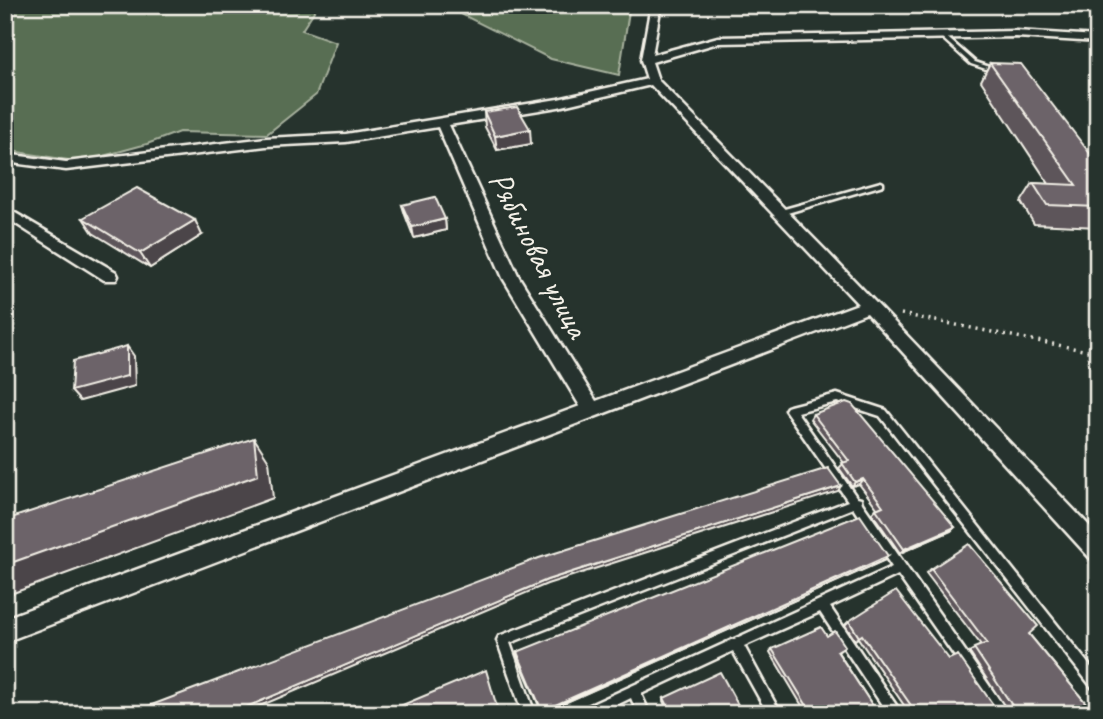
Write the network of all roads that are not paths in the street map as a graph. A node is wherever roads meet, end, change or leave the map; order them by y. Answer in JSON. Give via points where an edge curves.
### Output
{"nodes":[{"id":1,"x":656,"y":5,"type":"edge"},
{"id":2,"x":942,"y":35,"type":"junction"},
{"id":3,"x":1098,"y":39,"type":"edge"},
{"id":4,"x":646,"y":60,"type":"junction"},
{"id":5,"x":1005,"y":73,"type":"edge"},
{"id":6,"x":653,"y":81,"type":"junction"},
{"id":7,"x":442,"y":122,"type":"junction"},
{"id":8,"x":5,"y":158,"type":"edge"},
{"id":9,"x":881,"y":184,"type":"dead end"},
{"id":10,"x":5,"y":211,"type":"edge"},
{"id":11,"x":784,"y":212,"type":"junction"},
{"id":12,"x":110,"y":276,"type":"dead end"},
{"id":13,"x":867,"y":307,"type":"junction"},
{"id":14,"x":592,"y":410,"type":"junction"},
{"id":15,"x":857,"y":502,"type":"junction"},
{"id":16,"x":1098,"y":551,"type":"edge"},
{"id":17,"x":900,"y":569,"type":"junction"},
{"id":18,"x":822,"y":605,"type":"junction"},
{"id":19,"x":5,"y":630,"type":"edge"},
{"id":20,"x":736,"y":644,"type":"junction"},
{"id":21,"x":1098,"y":686,"type":"edge"},
{"id":22,"x":634,"y":691,"type":"junction"},
{"id":23,"x":529,"y":714,"type":"edge"},
{"id":24,"x":583,"y":714,"type":"edge"},
{"id":25,"x":644,"y":714,"type":"edge"},
{"id":26,"x":775,"y":714,"type":"edge"},
{"id":27,"x":896,"y":714,"type":"edge"},
{"id":28,"x":1003,"y":714,"type":"edge"}],
"edges":[{"from":1,"to":4,"type":"street"},
{"from":2,"to":3,"type":"street"},
{"from":2,"to":4,"type":"street","via":[[718,40]]},
{"from":2,"to":5,"type":"lane","via":[[972,63]]},
{"from":4,"to":6,"type":"street"},
{"from":6,"to":7,"type":"street"},
{"from":6,"to":11,"type":"street"},
{"from":7,"to":8,"type":"street","via":[[346,138],[266,142],[66,166]]},
{"from":7,"to":14,"type":"street","name":"Рябиновая улица","via":[[511,278]]},
{"from":9,"to":11,"type":"lane"},
{"from":10,"to":12,"type":"street"},
{"from":11,"to":13,"type":"street"},
{"from":13,"to":14,"type":"street"},
{"from":13,"to":16,"type":"street"},
{"from":14,"to":19,"type":"street"},
{"from":15,"to":17,"type":"lane"},
{"from":15,"to":21,"type":"lane","via":[[790,410],[837,398],[883,413]]},
{"from":15,"to":23,"type":"lane","via":[[503,640]]},
{"from":17,"to":18,"type":"lane"},
{"from":17,"to":28,"type":"lane"},
{"from":18,"to":20,"type":"lane"},
{"from":18,"to":27,"type":"lane"},
{"from":20,"to":22,"type":"lane"},
{"from":20,"to":26,"type":"lane"},
{"from":22,"to":24,"type":"lane"},
{"from":22,"to":25,"type":"lane"}]}
